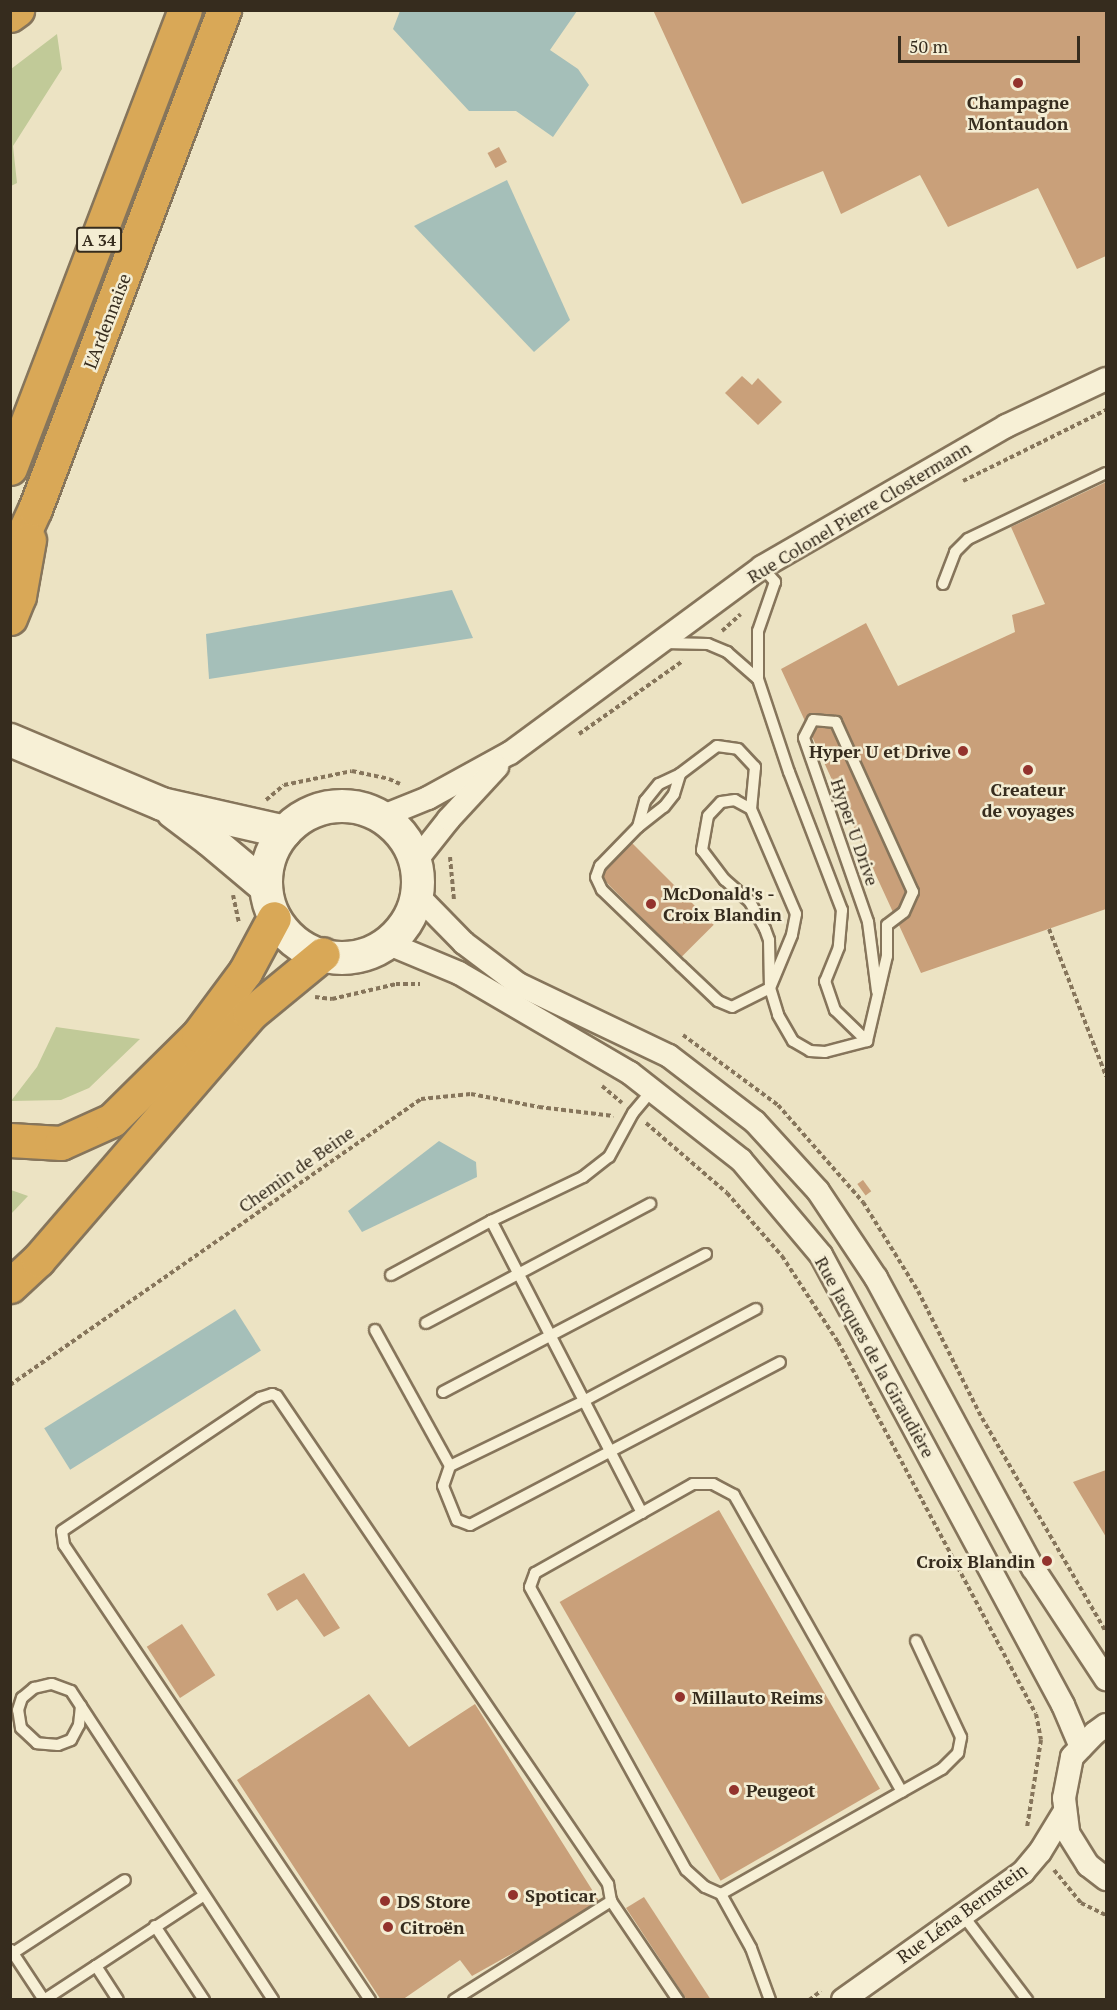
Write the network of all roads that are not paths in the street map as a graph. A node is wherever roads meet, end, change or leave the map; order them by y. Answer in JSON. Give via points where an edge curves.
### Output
{"nodes":[{"id":1,"x":17,"y":10,"type":"edge"},
{"id":2,"x":185,"y":10,"type":"edge"},
{"id":3,"x":224,"y":10,"type":"edge"},
{"id":4,"x":10,"y":15,"type":"edge"},
{"id":5,"x":1107,"y":379,"type":"edge"},
{"id":6,"x":10,"y":468,"type":"edge"},
{"id":7,"x":1107,"y":473,"type":"edge"},
{"id":8,"x":35,"y":509,"type":"junction"},
{"id":9,"x":10,"y":563,"type":"edge"},
{"id":10,"x":762,"y":567,"type":"junction"},
{"id":11,"x":943,"y":584,"type":"dead end"},
{"id":12,"x":10,"y":618,"type":"edge"},
{"id":13,"x":656,"y":643,"type":"junction"},
{"id":14,"x":758,"y":679,"type":"junction"},
{"id":15,"x":19,"y":744,"type":"edge"},
{"id":16,"x":510,"y":753,"type":"junction"},
{"id":17,"x":680,"y":774,"type":"junction"},
{"id":18,"x":162,"y":804,"type":"junction"},
{"id":19,"x":751,"y":809,"type":"junction"},
{"id":20,"x":381,"y":817,"type":"junction"},
{"id":21,"x":638,"y":827,"type":"junction"},
{"id":22,"x":285,"y":832,"type":"junction"},
{"id":23,"x":415,"y":862,"type":"junction"},
{"id":24,"x":266,"y":887,"type":"junction"},
{"id":25,"x":417,"y":895,"type":"junction"},
{"id":26,"x":274,"y":918,"type":"junction"},
{"id":27,"x":387,"y":943,"type":"junction"},
{"id":28,"x":323,"y":954,"type":"junction"},
{"id":29,"x":770,"y":988,"type":"junction"},
{"id":30,"x":877,"y":991,"type":"junction"},
{"id":31,"x":867,"y":1041,"type":"junction"},
{"id":32,"x":652,"y":1090,"type":"junction"},
{"id":33,"x":10,"y":1140,"type":"edge"},
{"id":34,"x":650,"y":1204,"type":"dead end"},
{"id":35,"x":491,"y":1221,"type":"junction"},
{"id":36,"x":706,"y":1254,"type":"dead end"},
{"id":37,"x":519,"y":1274,"type":"junction"},
{"id":38,"x":391,"y":1275,"type":"dead end"},
{"id":39,"x":10,"y":1286,"type":"edge"},
{"id":40,"x":756,"y":1309,"type":"dead end"},
{"id":41,"x":426,"y":1323,"type":"dead end"},
{"id":42,"x":375,"y":1330,"type":"dead end"},
{"id":43,"x":551,"y":1336,"type":"junction"},
{"id":44,"x":780,"y":1362,"type":"dead end"},
{"id":45,"x":443,"y":1392,"type":"dead end"},
{"id":46,"x":584,"y":1401,"type":"junction"},
{"id":47,"x":611,"y":1452,"type":"junction"},
{"id":48,"x":450,"y":1466,"type":"junction"},
{"id":49,"x":642,"y":1513,"type":"junction"},
{"id":50,"x":915,"y":1641,"type":"dead end"},
{"id":51,"x":1107,"y":1679,"type":"edge"},
{"id":52,"x":81,"y":1706,"type":"junction"},
{"id":53,"x":1107,"y":1725,"type":"edge"},
{"id":54,"x":1081,"y":1747,"type":"junction"},
{"id":55,"x":902,"y":1792,"type":"junction"},
{"id":56,"x":1065,"y":1811,"type":"junction"},
{"id":57,"x":1107,"y":1879,"type":"edge"},
{"id":58,"x":125,"y":1880,"type":"dead end"},
{"id":59,"x":721,"y":1894,"type":"junction"},
{"id":60,"x":203,"y":1896,"type":"junction"},
{"id":61,"x":611,"y":1901,"type":"junction"},
{"id":62,"x":962,"y":1914,"type":"junction"},
{"id":63,"x":155,"y":1926,"type":"junction"},
{"id":64,"x":11,"y":1953,"type":"edge"},
{"id":65,"x":96,"y":1966,"type":"junction"},
{"id":66,"x":836,"y":1992,"type":"edge"},
{"id":67,"x":44,"y":1999,"type":"edge"},
{"id":68,"x":118,"y":2000,"type":"edge"},
{"id":69,"x":204,"y":2000,"type":"edge"},
{"id":70,"x":273,"y":2000,"type":"edge"},
{"id":71,"x":370,"y":2000,"type":"edge"},
{"id":72,"x":454,"y":2000,"type":"edge"},
{"id":73,"x":678,"y":2000,"type":"edge"},
{"id":74,"x":770,"y":2000,"type":"edge"},
{"id":75,"x":1027,"y":2000,"type":"edge"}],
"edges":[{"from":1,"to":4,"type":"highway"},
{"from":2,"to":6,"type":"highway","name":"L'Ardennaise","number":"A 34"},
{"from":3,"to":8,"type":"highway","name":"L'Ardennaise","number":"A 34"},
{"from":5,"to":10,"type":"street","name":"Rue Colonel Pierre Clostermann","via":[[1006,426]]},
{"from":7,"to":11,"type":"lane","via":[[968,539],[955,552]]},
{"from":8,"to":9,"type":"highway","name":"L'Ardennaise","number":"A 34"},
{"from":8,"to":12,"type":"highway","via":[[19,597]]},
{"from":10,"to":13,"type":"street","name":"Rue Colonel Pierre Clostermann"},
{"from":10,"to":14,"type":"lane","via":[[775,582],[758,631]]},
{"from":13,"to":14,"type":"lane","via":[[708,644],[727,652]]},
{"from":13,"to":16,"type":"street","name":"Rue Colonel Pierre Clostermann"},
{"from":14,"to":31,"type":"lane","via":[[842,910],[839,947],[825,981],[835,1010]]},
{"from":15,"to":18,"type":"street"},
{"from":16,"to":20,"type":"street","name":"Rue Colonel Pierre Clostermann","via":[[428,798]]},
{"from":16,"to":23,"type":"street","name":"Rue Colonel Pierre Clostermann"},
{"from":17,"to":19,"type":"lane","via":[[717,746],[738,749],[755,767]]},
{"from":17,"to":21,"type":"lane","via":[[674,794],[664,807]]},
{"from":17,"to":21,"type":"lane","via":[[659,784],[645,801]]},
{"from":18,"to":22,"type":"street"},
{"from":18,"to":24,"type":"street"},
{"from":19,"to":29,"type":"lane","via":[[796,914],[792,936]]},
{"from":19,"to":29,"type":"lane","via":[[735,800],[721,802],[708,816],[702,850],[724,880],[750,902],[765,929]]},
{"from":20,"to":22,"type":"street","via":[[368,809],[337,806],[307,813]]},
{"from":20,"to":23,"type":"street","via":[[411,847]]},
{"from":21,"to":29,"type":"lane","via":[[600,866],[596,877],[602,890],[718,1001],[732,1007]]},
{"from":22,"to":24,"type":"street","via":[[267,857]]},
{"from":23,"to":25,"type":"street","via":[[419,877]]},
{"from":24,"to":26,"type":"street"},
{"from":25,"to":27,"type":"street","via":[[416,911]]},
{"from":25,"to":51,"type":"street","name":"Rue Jacques de la Giraudière","via":[[464,943],[518,984],[669,1056],[755,1122],[818,1191],[876,1278],[1033,1568]]},
{"from":26,"to":28,"type":"street","via":[[292,940]]},
{"from":26,"to":33,"type":"highway","via":[[245,972],[198,1035],[112,1120],[61,1143]]},
{"from":27,"to":28,"type":"street","via":[[376,952],[347,958]]},
{"from":27,"to":32,"type":"street","name":"Rue Jacques de la Giraudière","via":[[459,973],[630,1073]]},
{"from":28,"to":39,"type":"highway","via":[[250,1014],[38,1260]]},
{"from":29,"to":31,"type":"lane","via":[[778,1015],[793,1041],[810,1051],[825,1052]]},
{"from":30,"to":30,"type":"lane","name":"Hyper U Drive","via":[[887,956],[887,925],[904,912],[913,892],[836,722],[813,720],[804,738],[868,922]]},
{"from":30,"to":31,"type":"lane"},
{"from":32,"to":35,"type":"lane","via":[[633,1113],[609,1157],[583,1177]]},
{"from":32,"to":54,"type":"street","name":"Rue Jacques de la Giraudière","via":[[741,1160],[821,1255],[1063,1705]]},
{"from":34,"to":37,"type":"lane"},
{"from":35,"to":37,"type":"lane"},
{"from":35,"to":38,"type":"lane"},
{"from":36,"to":43,"type":"lane"},
{"from":37,"to":41,"type":"lane"},
{"from":37,"to":43,"type":"lane"},
{"from":40,"to":46,"type":"lane"},
{"from":42,"to":48,"type":"lane"},
{"from":43,"to":45,"type":"lane"},
{"from":43,"to":46,"type":"lane"},
{"from":44,"to":47,"type":"lane"},
{"from":46,"to":47,"type":"lane"},
{"from":46,"to":48,"type":"lane"},
{"from":47,"to":48,"type":"lane","via":[[470,1525],[457,1520],[443,1486]]},
{"from":47,"to":49,"type":"lane"},
{"from":49,"to":55,"type":"lane","via":[[693,1484],[713,1484],[734,1495]]},
{"from":49,"to":59,"type":"lane","via":[[535,1573],[530,1587],[686,1870],[705,1887]]},
{"from":50,"to":55,"type":"lane","via":[[961,1737],[958,1753],[942,1769]]},
{"from":52,"to":52,"type":"lane","via":[[71,1691],[52,1684],[34,1688],[22,1698],[18,1710],[21,1728],[37,1743],[58,1745],[71,1740],[79,1725]]},
{"from":52,"to":60,"type":"lane"},
{"from":53,"to":54,"type":"street"},
{"from":54,"to":56,"type":"street","via":[[1072,1758]]},
{"from":55,"to":59,"type":"lane"},
{"from":56,"to":57,"type":"street","via":[[1068,1833],[1088,1865]]},
{"from":56,"to":62,"type":"street","name":"Rue Léna Bernstein","via":[[1023,1872]]},
{"from":58,"to":64,"type":"lane"},
{"from":59,"to":74,"type":"lane","via":[[750,1948]]},
{"from":60,"to":63,"type":"lane"},
{"from":60,"to":70,"type":"lane"},
{"from":61,"to":71,"type":"lane","via":[[608,1884],[277,1396],[260,1398],[62,1531],[64,1545]]},
{"from":61,"to":72,"type":"lane"},
{"from":61,"to":73,"type":"lane"},
{"from":62,"to":66,"type":"street","name":"Rue Léna Bernstein"},
{"from":62,"to":75,"type":"lane"},
{"from":63,"to":65,"type":"lane"},
{"from":63,"to":69,"type":"lane"},
{"from":64,"to":67,"type":"lane"},
{"from":65,"to":67,"type":"lane"},
{"from":65,"to":68,"type":"lane"}]}
